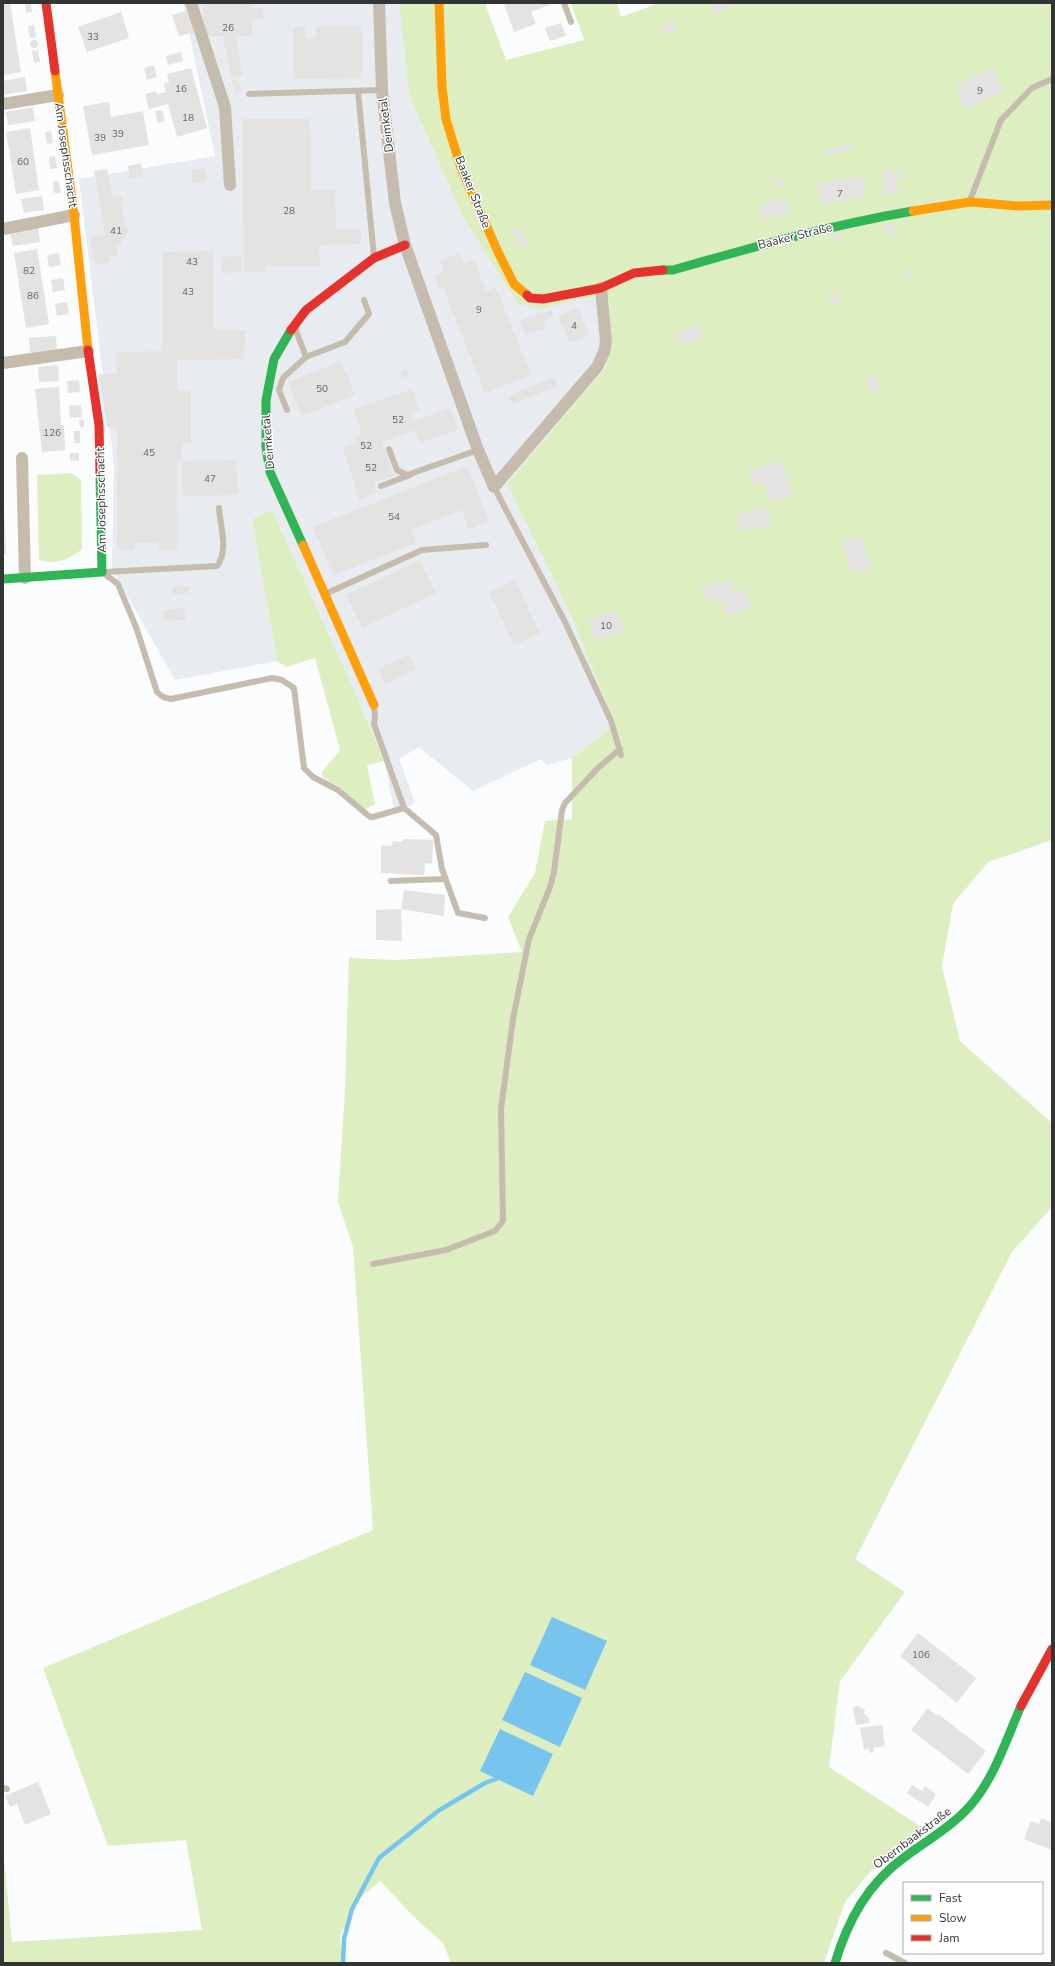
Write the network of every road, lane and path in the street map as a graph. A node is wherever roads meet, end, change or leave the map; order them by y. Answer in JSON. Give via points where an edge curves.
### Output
{"nodes":[{"id":1,"x":46,"y":3,"type":"edge"},
{"id":2,"x":191,"y":3,"type":"edge"},
{"id":3,"x":379,"y":3,"type":"edge"},
{"id":4,"x":439,"y":3,"type":"edge"},
{"id":5,"x":564,"y":3,"type":"edge"},
{"id":6,"x":571,"y":22,"type":"dead end"},
{"id":7,"x":1052,"y":79,"type":"edge"},
{"id":8,"x":382,"y":90,"type":"junction"},
{"id":9,"x":358,"y":91,"type":"junction"},
{"id":10,"x":248,"y":94,"type":"dead end"},
{"id":11,"x":58,"y":95,"type":"junction"},
{"id":12,"x":3,"y":104,"type":"edge"},
{"id":13,"x":230,"y":185,"type":"dead end"},
{"id":14,"x":970,"y":202,"type":"junction"},
{"id":15,"x":1052,"y":205,"type":"edge"},
{"id":16,"x":74,"y":215,"type":"junction"},
{"id":17,"x":3,"y":229,"type":"edge"},
{"id":18,"x":405,"y":245,"type":"junction"},
{"id":19,"x":374,"y":258,"type":"junction"},
{"id":20,"x":601,"y":288,"type":"junction"},
{"id":21,"x":364,"y":300,"type":"dead end"},
{"id":22,"x":294,"y":325,"type":"junction"},
{"id":23,"x":88,"y":351,"type":"junction"},
{"id":24,"x":306,"y":357,"type":"junction"},
{"id":25,"x":3,"y":363,"type":"edge"},
{"id":26,"x":287,"y":410,"type":"dead end"},
{"id":27,"x":389,"y":449,"type":"dead end"},
{"id":28,"x":478,"y":450,"type":"junction"},
{"id":29,"x":22,"y":458,"type":"dead end"},
{"id":30,"x":411,"y":474,"type":"junction"},
{"id":31,"x":381,"y":486,"type":"dead end"},
{"id":32,"x":494,"y":487,"type":"junction"},
{"id":33,"x":219,"y":508,"type":"dead end"},
{"id":34,"x":486,"y":545,"type":"dead end"},
{"id":35,"x":102,"y":572,"type":"junction"},
{"id":36,"x":25,"y":578,"type":"junction"},
{"id":37,"x":3,"y":579,"type":"edge"},
{"id":38,"x":324,"y":595,"type":"junction"},
{"id":39,"x":374,"y":705,"type":"joint"},
{"id":40,"x":404,"y":808,"type":"junction"},
{"id":41,"x":445,"y":879,"type":"junction"},
{"id":42,"x":391,"y":881,"type":"dead end"},
{"id":43,"x":485,"y":918,"type":"dead end"},
{"id":44,"x":373,"y":1264,"type":"dead end"},
{"id":45,"x":1052,"y":1649,"type":"edge"},
{"id":46,"x":886,"y":1952,"type":"dead end"},
{"id":47,"x":835,"y":1963,"type":"edge"},
{"id":48,"x":904,"y":1963,"type":"edge"}],
"edges":[{"from":1,"to":11,"type":"street","name":"Am Josephsschacht"},
{"from":2,"to":13,"type":"street","via":[[225,107]]},
{"from":3,"to":8,"type":"street","name":"Deimketal"},
{"from":4,"to":20,"type":"street","name":"Baaker Straße","via":[[442,87],[446,118],[461,168],[514,284],[530,298]]},
{"from":5,"to":6,"type":"lane"},
{"from":7,"to":14,"type":"lane","via":[[1032,88],[1001,120]]},
{"from":8,"to":9,"type":"lane"},
{"from":8,"to":18,"type":"street","name":"Deimketal","via":[[395,203]]},
{"from":9,"to":10,"type":"lane"},
{"from":9,"to":19,"type":"lane"},
{"from":11,"to":12,"type":"street","name":"Am Josephsschacht"},
{"from":11,"to":16,"type":"street","name":"Am Josephsschacht"},
{"from":14,"to":15,"type":"street","name":"Baaker Straße","via":[[1019,206]]},
{"from":14,"to":20,"type":"street","name":"Baaker Straße","via":[[847,223],[783,238],[673,270],[634,273]]},
{"from":16,"to":17,"type":"street","name":"Am Josephsschacht"},
{"from":16,"to":23,"type":"street","name":"Am Josephsschacht"},
{"from":18,"to":19,"type":"street","name":"Deimketal"},
{"from":18,"to":28,"type":"street","name":"Deimketal"},
{"from":19,"to":22,"type":"street","name":"Deimketal","via":[[306,310]]},
{"from":20,"to":32,"type":"street","via":[[606,342],[597,367]]},
{"from":21,"to":24,"type":"lane","via":[[369,314],[344,342]]},
{"from":22,"to":24,"type":"lane"},
{"from":22,"to":38,"type":"street","name":"Deimketal","via":[[274,358],[266,400],[266,447],[270,472]]},
{"from":23,"to":25,"type":"street"},
{"from":23,"to":35,"type":"street","name":"Am Josephsschacht","via":[[99,425]]},
{"from":24,"to":26,"type":"lane","via":[[283,378],[279,390]]},
{"from":27,"to":30,"type":"lane","via":[[397,470],[403,474]]},
{"from":28,"to":30,"type":"lane"},
{"from":28,"to":32,"type":"street","name":"Deimketal"},
{"from":29,"to":36,"type":"street"},
{"from":30,"to":31,"type":"lane"},
{"from":32,"to":44,"type":"lane","via":[[565,622],[611,721],[620,752],[598,768],[565,803],[554,872],[529,939],[513,1019],[501,1109],[503,1221],[495,1231],[446,1250]]},
{"from":33,"to":35,"type":"lane","via":[[223,548],[217,566]]},
{"from":34,"to":38,"type":"lane","via":[[422,550]]},
{"from":35,"to":36,"type":"street"},
{"from":35,"to":40,"type":"lane","via":[[118,584],[160,695],[171,698],[272,678],[282,680],[294,688],[304,768],[309,774],[338,790],[370,817]]},
{"from":36,"to":37,"type":"street"},
{"from":38,"to":39,"type":"street","name":"Deimketal"},
{"from":39,"to":40,"type":"lane","via":[[374,724]]},
{"from":40,"to":41,"type":"lane","via":[[436,835]]},
{"from":41,"to":42,"type":"lane"},
{"from":41,"to":43,"type":"lane","via":[[458,913]]},
{"from":45,"to":47,"type":"street","name":"Obernbaakstraße","via":[[1018,1711],[997,1764],[980,1795],[962,1815],[876,1880],[857,1907]]},
{"from":46,"to":48,"type":"lane"}]}
